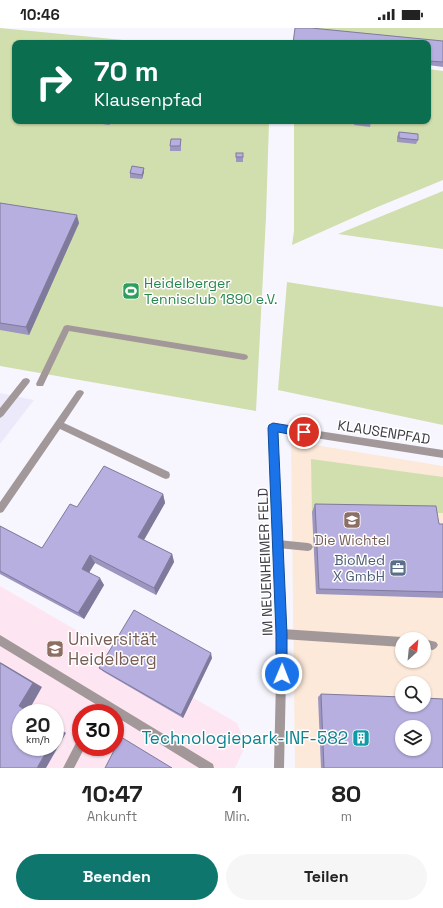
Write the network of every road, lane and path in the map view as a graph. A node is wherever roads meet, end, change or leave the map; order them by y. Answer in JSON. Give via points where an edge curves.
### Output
{"nodes":[{"id":1,"x":244,"y":357,"type":"dead end"},
{"id":2,"x":26,"y":381,"type":"dead end"},
{"id":3,"x":40,"y":384,"type":"dead end"},
{"id":4,"x":80,"y":393,"type":"dead end"},
{"id":5,"x":0,"y":414,"type":"edge"},
{"id":6,"x":59,"y":424,"type":"junction"},
{"id":7,"x":273,"y":428,"type":"joint"},
{"id":8,"x":443,"y":454,"type":"edge"},
{"id":9,"x":166,"y":475,"type":"dead end"},
{"id":10,"x":0,"y":509,"type":"edge"},
{"id":11,"x":278,"y":544,"type":"junction"},
{"id":12,"x":308,"y":547,"type":"dead end"},
{"id":13,"x":282,"y":634,"type":"junction"},
{"id":14,"x":0,"y":640,"type":"edge"},
{"id":15,"x":395,"y":642,"type":"edge"},
{"id":16,"x":104,"y":703,"type":"joint"},
{"id":17,"x":75,"y":756,"type":"edge"},
{"id":18,"x":68,"y":768,"type":"edge"},
{"id":19,"x":209,"y":768,"type":"edge"},
{"id":20,"x":279,"y":768,"type":"edge"}],
"edges":[{"from":1,"to":3,"type":"street","via":[[67,328]]},
{"from":2,"to":5,"type":"street"},
{"from":4,"to":6,"type":"street"},
{"from":6,"to":9,"type":"street"},
{"from":6,"to":10,"type":"street"},
{"from":7,"to":8,"type":"street","name":"KLAUSENPFAD"},
{"from":7,"to":11,"type":"street","name":"IM NEUENHEIMER FELD"},
{"from":11,"to":12,"type":"street"},
{"from":11,"to":13,"type":"street","name":"IM NEUENHEIMER FELD"},
{"from":13,"to":15,"type":"street"},
{"from":13,"to":20,"type":"street","name":"IM NEUENHEIMER FELD"},
{"from":14,"to":16,"type":"street"},
{"from":16,"to":19,"type":"street"},
{"from":17,"to":18,"type":"street"}]}
